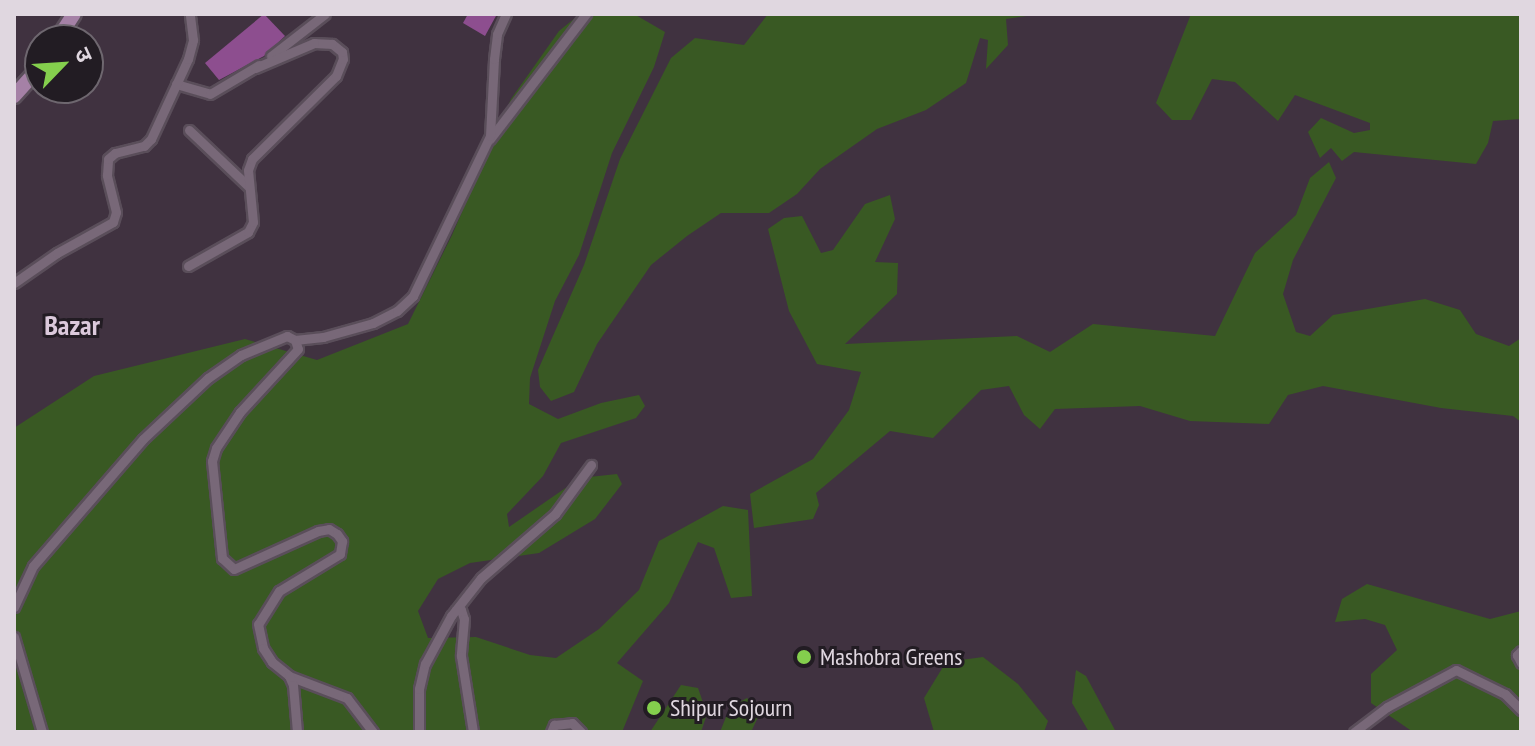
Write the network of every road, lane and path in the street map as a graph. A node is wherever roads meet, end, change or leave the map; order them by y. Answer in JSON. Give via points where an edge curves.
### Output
{"nodes":[{"id":1,"x":190,"y":14,"type":"edge"},
{"id":2,"x":325,"y":14,"type":"edge"},
{"id":3,"x":506,"y":14,"type":"edge"},
{"id":4,"x":586,"y":14,"type":"edge"},
{"id":5,"x":255,"y":68,"type":"junction"},
{"id":6,"x":176,"y":84,"type":"junction"},
{"id":7,"x":189,"y":130,"type":"dead end"},
{"id":8,"x":488,"y":141,"type":"junction"},
{"id":9,"x":249,"y":187,"type":"junction"},
{"id":10,"x":188,"y":266,"type":"dead end"},
{"id":11,"x":14,"y":283,"type":"edge"},
{"id":12,"x":295,"y":340,"type":"junction"},
{"id":13,"x":591,"y":465,"type":"dead end"},
{"id":14,"x":14,"y":607,"type":"edge"},
{"id":15,"x":456,"y":610,"type":"junction"},
{"id":16,"x":14,"y":637,"type":"edge"},
{"id":17,"x":1521,"y":651,"type":"edge"},
{"id":18,"x":1521,"y":663,"type":"edge"},
{"id":19,"x":289,"y":676,"type":"junction"},
{"id":20,"x":1521,"y":710,"type":"edge"},
{"id":21,"x":42,"y":732,"type":"edge"},
{"id":22,"x":297,"y":732,"type":"edge"},
{"id":23,"x":373,"y":732,"type":"edge"},
{"id":24,"x":419,"y":732,"type":"edge"},
{"id":25,"x":473,"y":732,"type":"edge"},
{"id":26,"x":551,"y":732,"type":"edge"},
{"id":27,"x":581,"y":732,"type":"edge"},
{"id":28,"x":1354,"y":732,"type":"edge"}],
"edges":[{"from":1,"to":6,"type":"street","via":[[193,40]]},
{"from":2,"to":5,"type":"street"},
{"from":3,"to":8,"type":"street","via":[[497,34]]},
{"from":4,"to":8,"type":"street"},
{"from":5,"to":6,"type":"street","via":[[210,94]]},
{"from":5,"to":9,"type":"street","via":[[314,43],[332,44],[342,52],[336,76],[252,159]]},
{"from":6,"to":11,"type":"street","via":[[151,139],[108,159],[113,222]]},
{"from":7,"to":9,"type":"street"},
{"from":8,"to":12,"type":"street","via":[[413,296],[373,323]]},
{"from":9,"to":10,"type":"street","via":[[253,222],[248,232]]},
{"from":12,"to":14,"type":"street","via":[[277,337],[241,355],[208,378],[143,439],[33,566]]},
{"from":12,"to":19,"type":"street","via":[[298,349],[240,412],[212,461],[227,566],[242,566],[318,531],[329,529],[342,541],[340,554],[279,591],[258,624],[263,648]]},
{"from":13,"to":15,"type":"street","via":[[555,514],[481,578]]},
{"from":15,"to":24,"type":"street","via":[[425,664]]},
{"from":15,"to":25,"type":"street","via":[[464,619],[461,656]]},
{"from":16,"to":21,"type":"street"},
{"from":17,"to":18,"type":"street"},
{"from":19,"to":22,"type":"street"},
{"from":19,"to":23,"type":"street","via":[[347,698]]},
{"from":20,"to":28,"type":"street","via":[[1505,694],[1456,670],[1387,707]]},
{"from":26,"to":27,"type":"street","via":[[554,725],[572,723]]}]}
